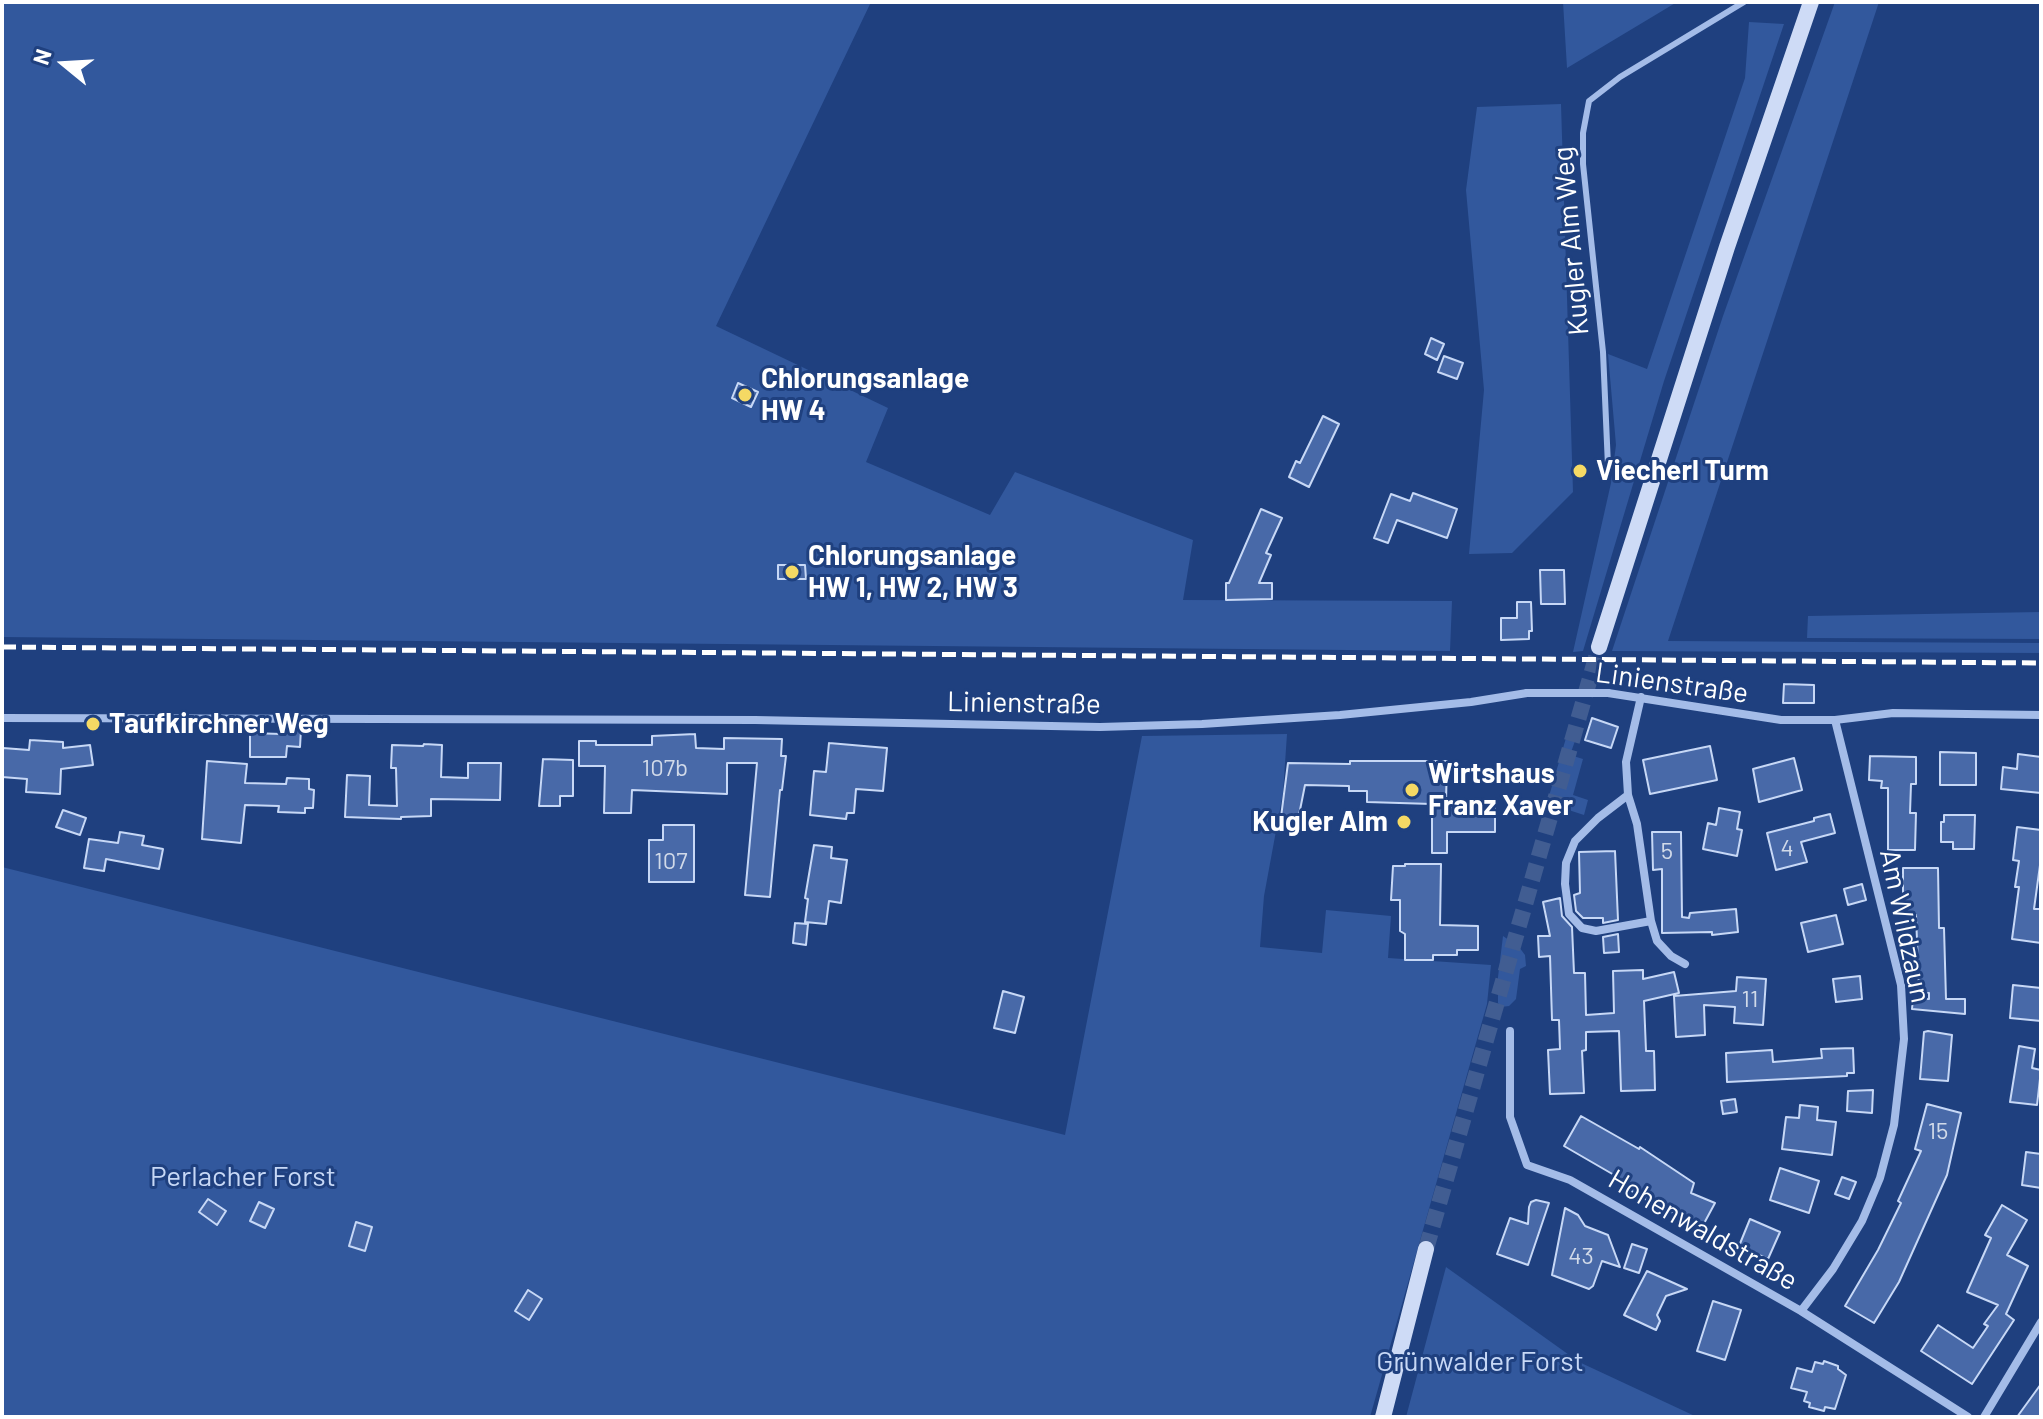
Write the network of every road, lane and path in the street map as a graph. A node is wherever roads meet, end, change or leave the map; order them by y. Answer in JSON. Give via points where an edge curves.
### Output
{"nodes":[{"id":1,"x":1744,"y":2,"type":"edge"},
{"id":2,"x":1807,"y":3,"type":"edge"},
{"id":3,"x":1608,"y":466,"type":"dead end"},
{"id":4,"x":1599,"y":647,"type":"tunnel mouth"},
{"id":5,"x":1641,"y":697,"type":"junction"},
{"id":6,"x":2041,"y":715,"type":"edge"},
{"id":7,"x":2,"y":718,"type":"edge"},
{"id":8,"x":1835,"y":720,"type":"junction"},
{"id":9,"x":1628,"y":795,"type":"junction"},
{"id":10,"x":1651,"y":921,"type":"junction"},
{"id":11,"x":1685,"y":964,"type":"dead end"},
{"id":12,"x":1510,"y":1031,"type":"dead end"},
{"id":13,"x":1426,"y":1249,"type":"tunnel mouth"},
{"id":14,"x":1801,"y":1311,"type":"junction"},
{"id":15,"x":2041,"y":1322,"type":"edge"},
{"id":16,"x":1383,"y":1417,"type":"edge"},
{"id":17,"x":1968,"y":1417,"type":"edge"},
{"id":18,"x":1984,"y":1417,"type":"edge"}],
"edges":[{"from":1,"to":3,"type":"lane","name":"Kugler Alm Weg","via":[[1589,101],[1583,164],[1603,352]]},
{"from":2,"to":4,"type":"main road"},
{"from":5,"to":7,"type":"street","name":"Linienstraße","bridge":true,"via":[[1527,693],[1340,715],[1100,727],[755,720]]},
{"from":5,"to":8,"type":"street","name":"Linienstraße","via":[[1781,720]]},
{"from":5,"to":9,"type":"street","via":[[1626,762]]},
{"from":6,"to":8,"type":"street","name":"Linienstraße","via":[[1893,713]]},
{"from":8,"to":14,"type":"street","name":"Am Wildzaun","via":[[1901,985],[1904,1039],[1894,1125],[1880,1178],[1862,1221]]},
{"from":9,"to":10,"type":"street"},
{"from":9,"to":10,"type":"street","via":[[1575,841],[1566,863],[1569,914],[1582,928],[1596,931]]},
{"from":10,"to":11,"type":"street","via":[[1657,941]]},
{"from":12,"to":14,"type":"street","name":"Hohenwaldstraße","via":[[1510,1117],[1527,1165],[1570,1180]]},
{"from":13,"to":16,"type":"main road"},
{"from":14,"to":17,"type":"street","name":"Hohenwaldstraße"},
{"from":15,"to":18,"type":"street"}]}
